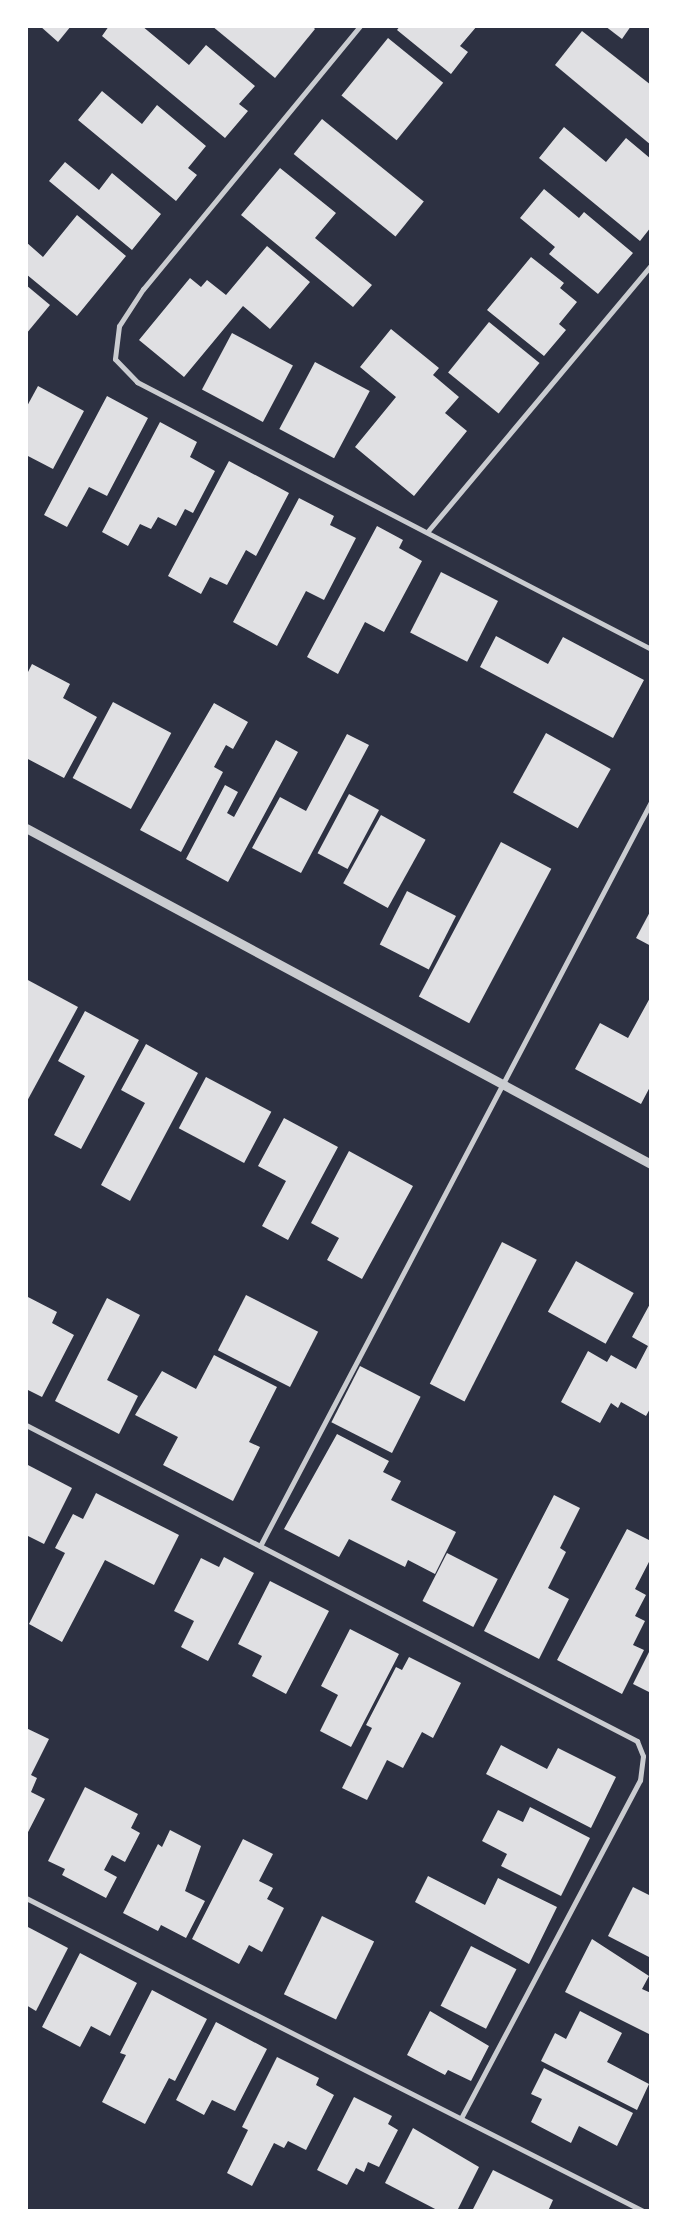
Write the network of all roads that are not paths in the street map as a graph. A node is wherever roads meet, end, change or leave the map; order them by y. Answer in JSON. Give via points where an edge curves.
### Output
{"nodes":[{"id":1,"x":360,"y":26,"type":"edge"},
{"id":2,"x":651,"y":265,"type":"edge"},
{"id":3,"x":428,"y":531,"type":"junction"},
{"id":4,"x":651,"y":648,"type":"edge"},
{"id":5,"x":651,"y":802,"type":"edge"},
{"id":6,"x":26,"y":828,"type":"edge"},
{"id":7,"x":504,"y":1086,"type":"junction"},
{"id":8,"x":651,"y":1164,"type":"edge"},
{"id":9,"x":26,"y":1425,"type":"edge"},
{"id":10,"x":260,"y":1546,"type":"junction"},
{"id":11,"x":26,"y":1898,"type":"edge"},
{"id":12,"x":461,"y":2118,"type":"junction"},
{"id":13,"x":642,"y":2211,"type":"edge"}],
"edges":[{"from":1,"to":3,"type":"street","via":[[143,289],[119,326],[115,358],[138,382]]},
{"from":2,"to":3,"type":"street"},
{"from":3,"to":4,"type":"street"},
{"from":5,"to":7,"type":"street"},
{"from":6,"to":7,"type":"street"},
{"from":7,"to":8,"type":"street"},
{"from":7,"to":10,"type":"street"},
{"from":9,"to":10,"type":"street"},
{"from":10,"to":12,"type":"street","via":[[637,1741],[643,1756],[640,1780]]},
{"from":11,"to":12,"type":"street"},
{"from":12,"to":13,"type":"street"}]}
